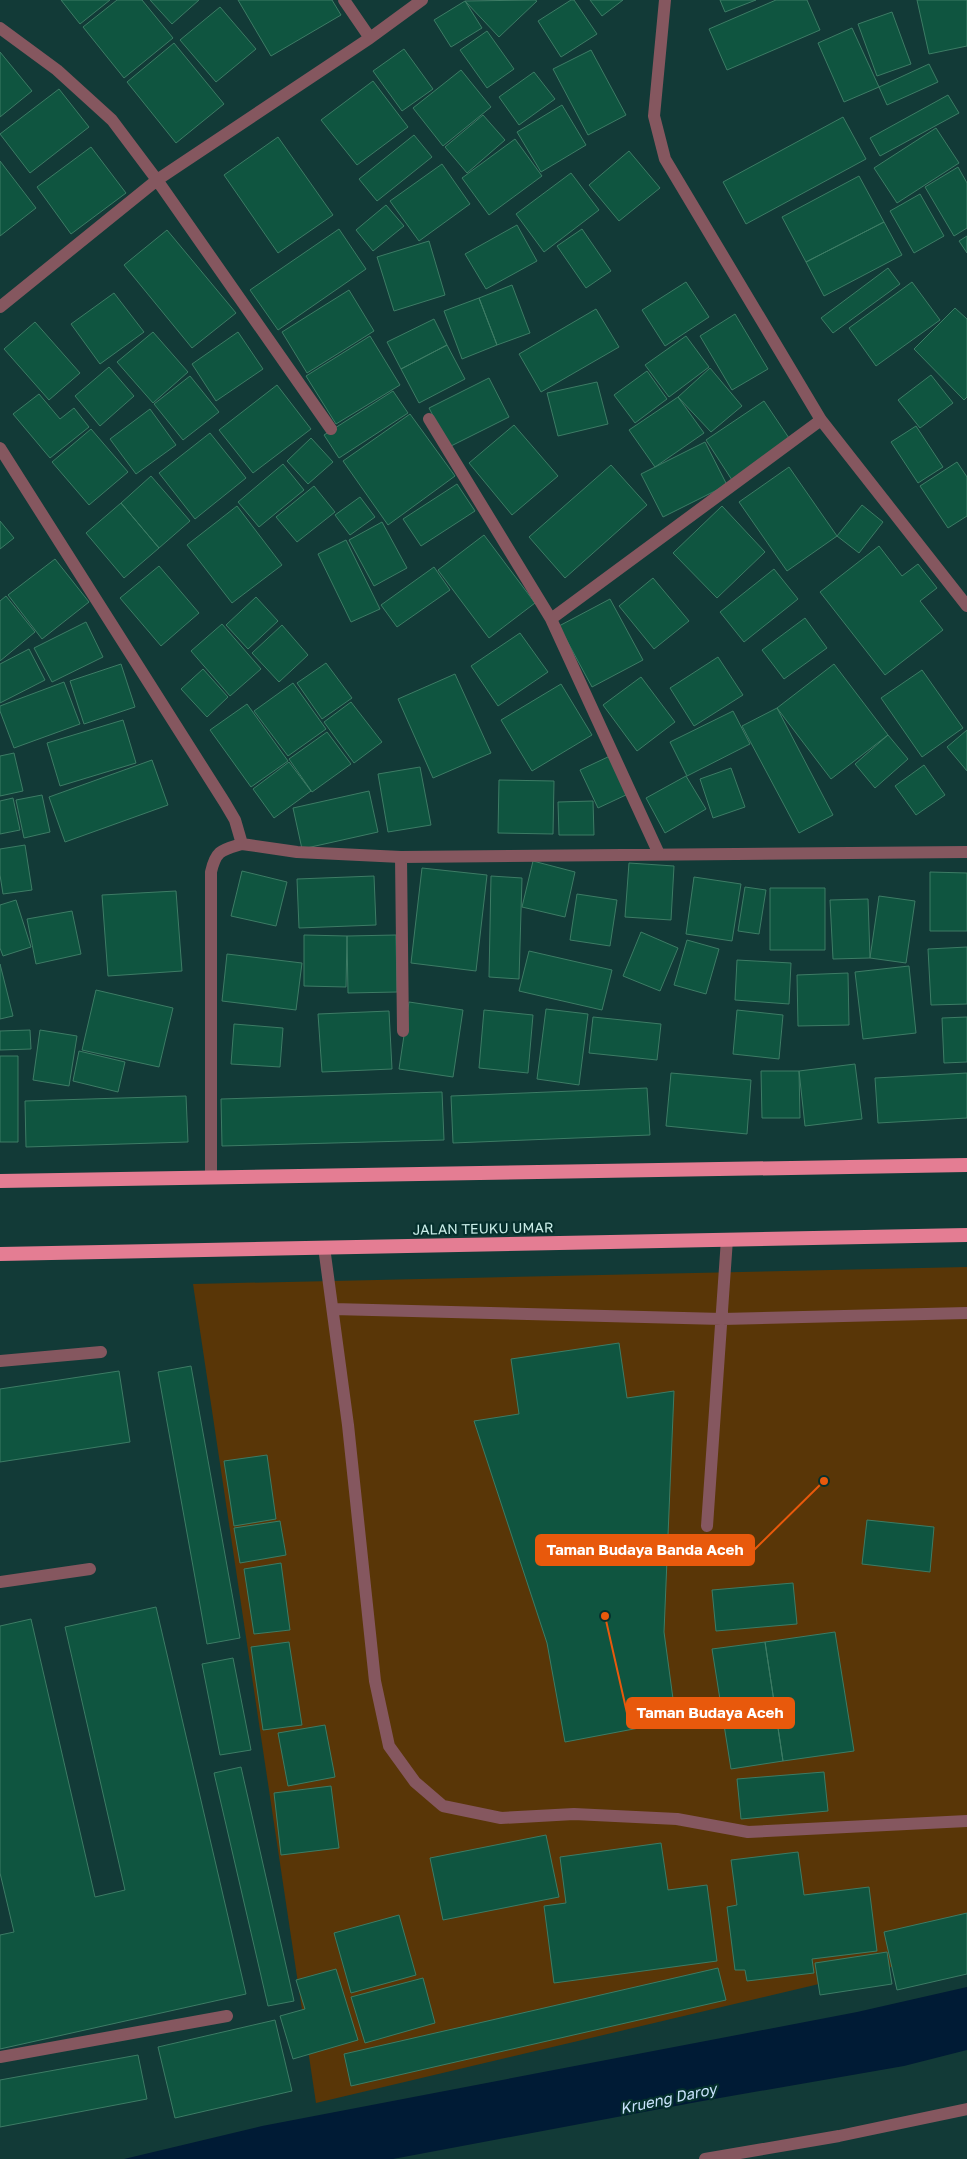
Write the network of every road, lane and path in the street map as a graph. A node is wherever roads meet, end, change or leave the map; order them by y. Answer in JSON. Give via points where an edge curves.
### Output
{"nodes":[{"id":1,"x":344,"y":0,"type":"edge"},
{"id":2,"x":422,"y":0,"type":"edge"},
{"id":3,"x":665,"y":0,"type":"edge"},
{"id":4,"x":0,"y":28,"type":"edge"},
{"id":5,"x":370,"y":38,"type":"junction"},
{"id":6,"x":157,"y":180,"type":"junction"},
{"id":7,"x":0,"y":307,"type":"edge"},
{"id":8,"x":429,"y":419,"type":"dead end"},
{"id":9,"x":822,"y":420,"type":"junction"},
{"id":10,"x":330,"y":429,"type":"dead end"},
{"id":11,"x":0,"y":448,"type":"edge"},
{"id":12,"x":967,"y":606,"type":"edge"},
{"id":13,"x":551,"y":619,"type":"junction"},
{"id":14,"x":242,"y":844,"type":"junction"},
{"id":15,"x":967,"y":852,"type":"edge"},
{"id":16,"x":658,"y":854,"type":"junction"},
{"id":17,"x":401,"y":856,"type":"junction"},
{"id":18,"x":403,"y":1031,"type":"dead end"},
{"id":19,"x":967,"y":1165,"type":"edge"},
{"id":20,"x":211,"y":1178,"type":"junction"},
{"id":21,"x":0,"y":1181,"type":"edge"},
{"id":22,"x":967,"y":1235,"type":"edge"},
{"id":23,"x":727,"y":1239,"type":"junction"},
{"id":24,"x":324,"y":1247,"type":"junction"},
{"id":25,"x":0,"y":1254,"type":"edge"},
{"id":26,"x":333,"y":1309,"type":"junction"},
{"id":27,"x":967,"y":1313,"type":"edge"},
{"id":28,"x":722,"y":1319,"type":"junction"},
{"id":29,"x":101,"y":1352,"type":"dead end"},
{"id":30,"x":0,"y":1361,"type":"edge"},
{"id":31,"x":707,"y":1526,"type":"dead end"},
{"id":32,"x":90,"y":1569,"type":"dead end"},
{"id":33,"x":0,"y":1582,"type":"edge"},
{"id":34,"x":967,"y":1821,"type":"edge"},
{"id":35,"x":227,"y":2016,"type":"dead end"},
{"id":36,"x":0,"y":2057,"type":"edge"},
{"id":37,"x":967,"y":2109,"type":"edge"},
{"id":38,"x":705,"y":2159,"type":"edge"}],
"edges":[{"from":1,"to":5,"type":"street"},
{"from":2,"to":5,"type":"street"},
{"from":3,"to":9,"type":"street","via":[[654,116],[665,160]]},
{"from":4,"to":6,"type":"street","via":[[57,70],[112,120]]},
{"from":5,"to":6,"type":"street"},
{"from":6,"to":7,"type":"street"},
{"from":6,"to":10,"type":"street"},
{"from":8,"to":13,"type":"street"},
{"from":9,"to":12,"type":"street"},
{"from":9,"to":13,"type":"street"},
{"from":11,"to":14,"type":"street","via":[[225,803],[235,820]]},
{"from":13,"to":16,"type":"street"},
{"from":14,"to":17,"type":"street","via":[[297,852]]},
{"from":14,"to":20,"type":"street","via":[[221,850],[214,859],[211,872]]},
{"from":15,"to":16,"type":"street"},
{"from":16,"to":17,"type":"street"},
{"from":17,"to":18,"type":"street"},
{"from":19,"to":20,"type":"highway"},
{"from":20,"to":21,"type":"highway"},
{"from":22,"to":23,"type":"highway","name":"JALAN TEUKU UMAR"},
{"from":23,"to":24,"type":"highway","name":"JALAN TEUKU UMAR"},
{"from":23,"to":28,"type":"street"},
{"from":24,"to":25,"type":"highway","name":"JALAN TEUKU UMAR"},
{"from":24,"to":26,"type":"street"},
{"from":26,"to":28,"type":"street"},
{"from":26,"to":34,"type":"street","via":[[375,1681],[389,1746],[415,1782],[443,1806],[500,1818],[574,1814],[677,1819],[748,1832]]},
{"from":27,"to":28,"type":"street"},
{"from":28,"to":31,"type":"street"},
{"from":29,"to":30,"type":"street"},
{"from":32,"to":33,"type":"street"},
{"from":35,"to":36,"type":"street"},
{"from":37,"to":38,"type":"street","via":[[839,2136]]}]}
